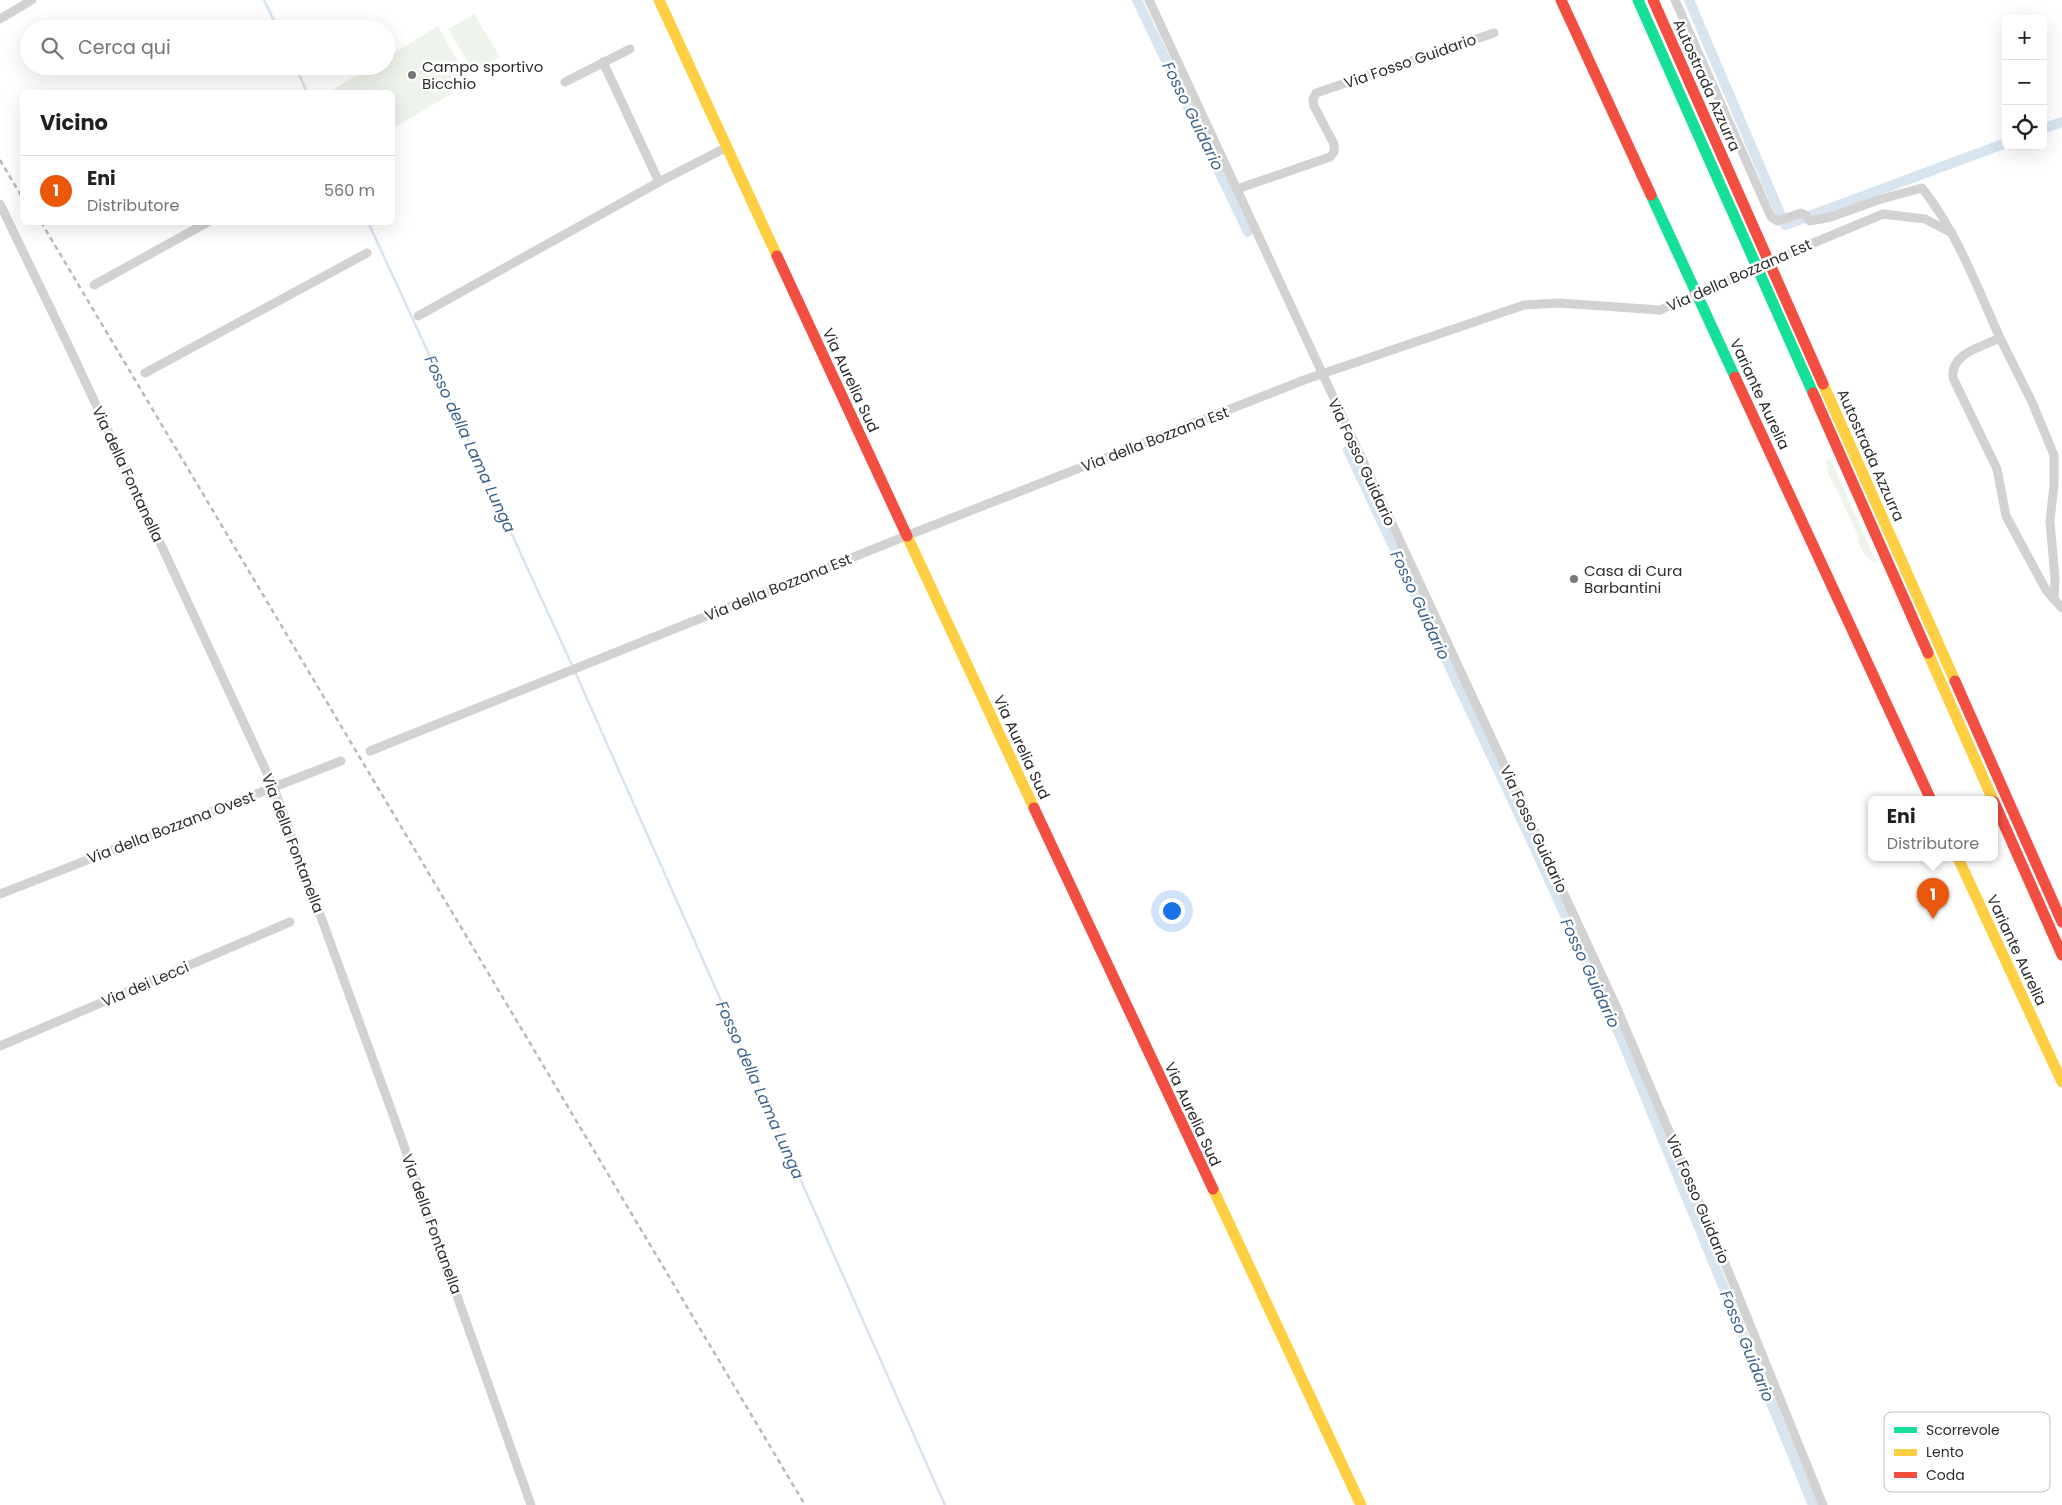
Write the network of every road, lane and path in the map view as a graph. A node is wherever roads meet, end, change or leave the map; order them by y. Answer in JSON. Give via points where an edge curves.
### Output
{"nodes":[{"id":1,"x":32,"y":0,"type":"edge"},
{"id":2,"x":659,"y":0,"type":"edge"},
{"id":3,"x":1149,"y":0,"type":"edge"},
{"id":4,"x":1561,"y":0,"type":"edge"},
{"id":5,"x":1573,"y":0,"type":"edge"},
{"id":6,"x":1638,"y":0,"type":"edge"},
{"id":7,"x":1653,"y":0,"type":"edge"},
{"id":8,"x":1675,"y":0,"type":"edge"},
{"id":9,"x":0,"y":19,"type":"edge"},
{"id":10,"x":1494,"y":33,"type":"dead end"},
{"id":11,"x":630,"y":49,"type":"dead end"},
{"id":12,"x":603,"y":62,"type":"junction"},
{"id":13,"x":565,"y":82,"type":"dead end"},
{"id":14,"x":726,"y":147,"type":"junction"},
{"id":15,"x":659,"y":182,"type":"junction"},
{"id":16,"x":1237,"y":189,"type":"junction"},
{"id":17,"x":0,"y":204,"type":"edge"},
{"id":18,"x":203,"y":225,"type":"edge"},
{"id":19,"x":1952,"y":233,"type":"junction"},
{"id":20,"x":367,"y":253,"type":"dead end"},
{"id":21,"x":94,"y":285,"type":"dead end"},
{"id":22,"x":418,"y":316,"type":"dead end"},
{"id":23,"x":2000,"y":338,"type":"junction"},
{"id":24,"x":145,"y":373,"type":"dead end"},
{"id":25,"x":1322,"y":373,"type":"junction"},
{"id":26,"x":906,"y":536,"type":"junction"},
{"id":27,"x":2054,"y":599,"type":"junction"},
{"id":28,"x":2062,"y":608,"type":"edge"},
{"id":29,"x":370,"y":751,"type":"dead end"},
{"id":30,"x":341,"y":761,"type":"dead end"},
{"id":31,"x":274,"y":788,"type":"junction"},
{"id":32,"x":1929,"y":796,"type":"edge"},
{"id":33,"x":1941,"y":796,"type":"edge"},
{"id":34,"x":1992,"y":796,"type":"edge"},
{"id":35,"x":1998,"y":810,"type":"edge"},
{"id":36,"x":1959,"y":861,"type":"edge"},
{"id":37,"x":1971,"y":861,"type":"edge"},
{"id":38,"x":0,"y":894,"type":"edge"},
{"id":39,"x":290,"y":922,"type":"dead end"},
{"id":40,"x":2062,"y":922,"type":"edge"},
{"id":41,"x":2062,"y":954,"type":"edge"},
{"id":42,"x":0,"y":1046,"type":"edge"},
{"id":43,"x":2062,"y":1057,"type":"edge"},
{"id":44,"x":2062,"y":1082,"type":"edge"},
{"id":45,"x":532,"y":1505,"type":"edge"},
{"id":46,"x":1361,"y":1505,"type":"edge"},
{"id":47,"x":1823,"y":1505,"type":"edge"}],
"edges":[{"from":1,"to":9,"type":"street"},
{"from":2,"to":14,"type":"main road","name":"Via Aurelia Sud"},
{"from":3,"to":16,"type":"street","name":"Via Fosso Guidario"},
{"from":4,"to":32,"type":"main road","name":"Variante Aurelia"},
{"from":5,"to":33,"type":"main road","name":"Variante Aurelia"},
{"from":6,"to":34,"type":"main road","name":"Autostrada Azzurra"},
{"from":7,"to":40,"type":"main road","name":"Autostrada Azzurra"},
{"from":8,"to":19,"type":"street","via":[[1771,217],[1777,221],[1801,214],[1807,218],[1831,217],[1922,188]]},
{"from":10,"to":16,"type":"street","name":"Via Fosso Guidario","via":[[1316,93],[1314,106],[1334,144],[1330,157]]},
{"from":11,"to":12,"type":"street"},
{"from":12,"to":13,"type":"street"},
{"from":12,"to":15,"type":"street"},
{"from":14,"to":15,"type":"street"},
{"from":14,"to":26,"type":"main road","name":"Via Aurelia Sud"},
{"from":15,"to":22,"type":"street"},
{"from":16,"to":25,"type":"street","name":"Via Fosso Guidario"},
{"from":17,"to":31,"type":"street","name":"Via della Fontanella"},
{"from":18,"to":21,"type":"street"},
{"from":19,"to":23,"type":"street"},
{"from":19,"to":25,"type":"street","name":"Via della Bozzana Est","bridge":true,"via":[[1925,219],[1883,214],[1660,310],[1560,303],[1524,306]]},
{"from":20,"to":24,"type":"street"},
{"from":23,"to":27,"type":"street","via":[[2054,455],[2050,521]]},
{"from":23,"to":27,"type":"street","via":[[1959,357],[1952,370],[1953,378],[1997,469],[2006,516]]},
{"from":25,"to":26,"type":"street","name":"Via della Bozzana Est"},
{"from":25,"to":47,"type":"street","name":"Via Fosso Guidario","via":[[1616,1006]]},
{"from":26,"to":29,"type":"street","name":"Via della Bozzana Est"},
{"from":26,"to":46,"type":"main road","name":"Via Aurelia Sud"},
{"from":27,"to":28,"type":"street"},
{"from":30,"to":31,"type":"street","name":"Via della Bozzana Ovest"},
{"from":31,"to":38,"type":"street","name":"Via della Bozzana Ovest"},
{"from":31,"to":45,"type":"street","name":"Via della Fontanella"},
{"from":35,"to":41,"type":"main road","name":"Autostrada Azzurra"},
{"from":36,"to":44,"type":"main road","name":"Variante Aurelia"},
{"from":37,"to":43,"type":"main road","name":"Variante Aurelia"},
{"from":39,"to":42,"type":"street","name":"Via dei Lecci"}]}
